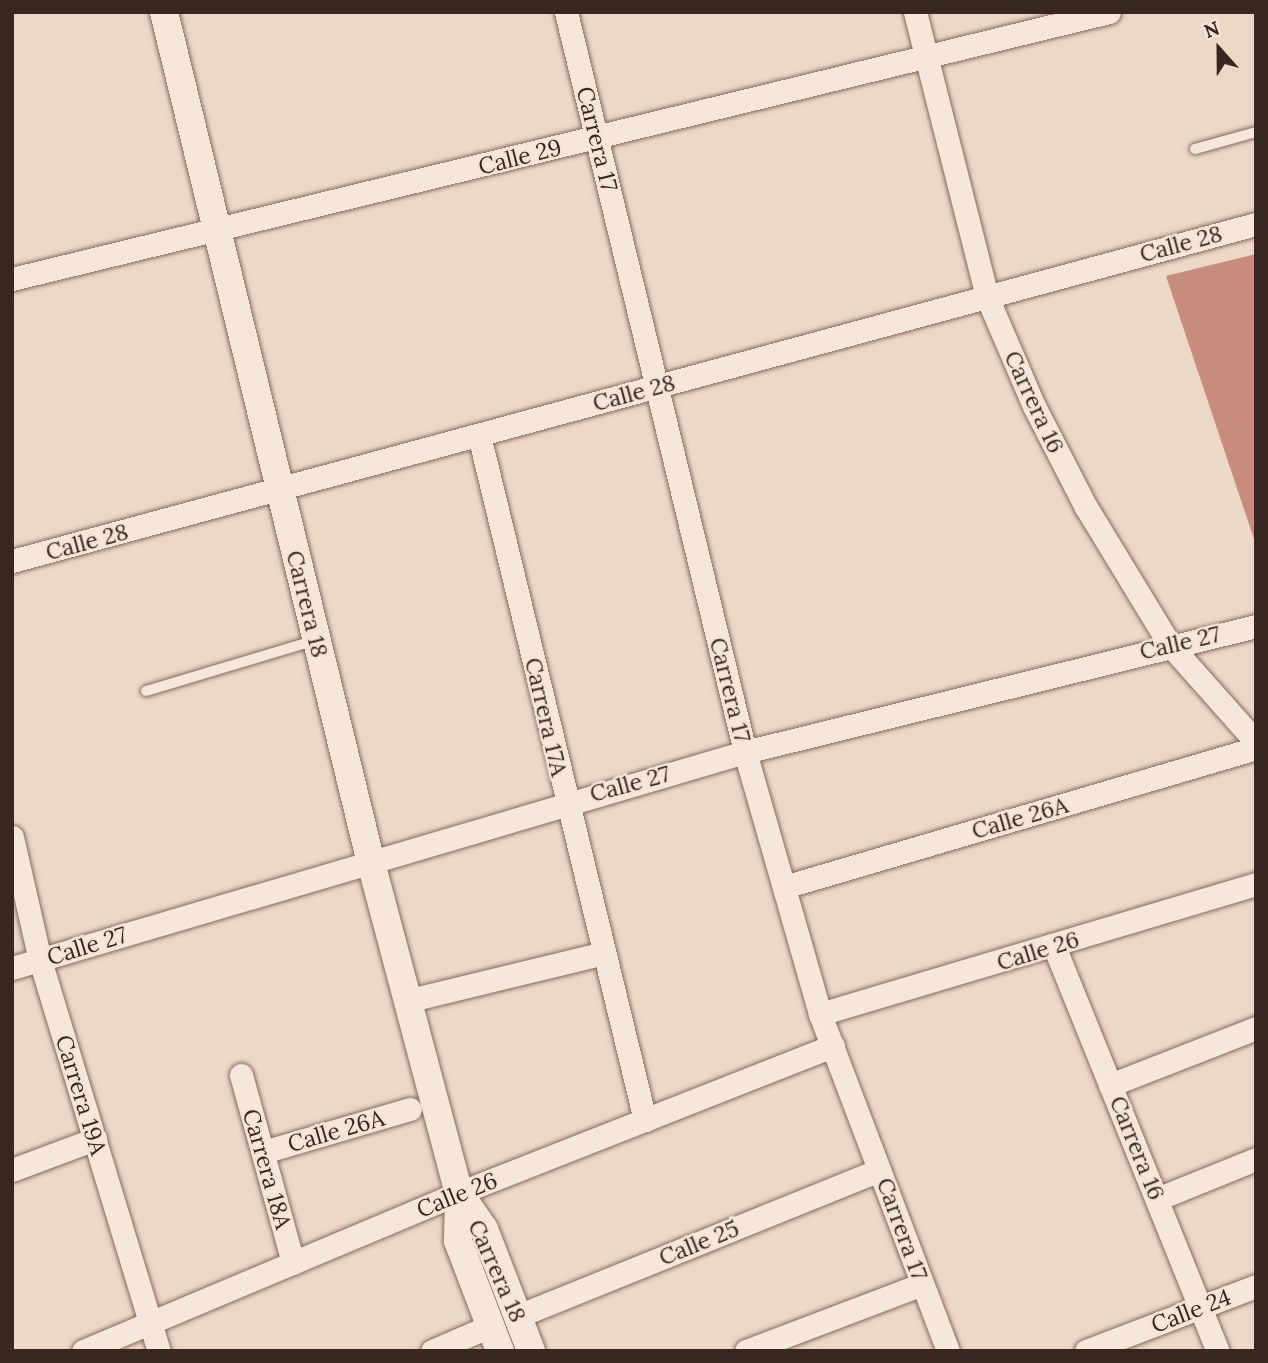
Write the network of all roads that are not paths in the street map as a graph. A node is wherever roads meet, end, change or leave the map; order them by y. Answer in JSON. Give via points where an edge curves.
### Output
{"nodes":[{"id":1,"x":164,"y":12,"type":"edge"},
{"id":2,"x":566,"y":12,"type":"edge"},
{"id":3,"x":915,"y":12,"type":"edge"},
{"id":4,"x":1110,"y":12,"type":"edge"},
{"id":5,"x":928,"y":59,"type":"junction"},
{"id":6,"x":1256,"y":132,"type":"edge"},
{"id":7,"x":597,"y":138,"type":"junction"},
{"id":8,"x":1195,"y":149,"type":"dead end"},
{"id":9,"x":1256,"y":224,"type":"edge"},
{"id":10,"x":216,"y":232,"type":"junction"},
{"id":11,"x":12,"y":279,"type":"edge"},
{"id":12,"x":986,"y":297,"type":"junction"},
{"id":13,"x":655,"y":387,"type":"junction"},
{"id":14,"x":479,"y":435,"type":"junction"},
{"id":15,"x":279,"y":492,"type":"junction"},
{"id":16,"x":12,"y":561,"type":"edge"},
{"id":17,"x":1256,"y":626,"type":"edge"},
{"id":18,"x":316,"y":640,"type":"junction"},
{"id":19,"x":1170,"y":645,"type":"junction"},
{"id":20,"x":146,"y":691,"type":"dead end"},
{"id":21,"x":1256,"y":742,"type":"edge"},
{"id":22,"x":1256,"y":748,"type":"edge"},
{"id":23,"x":745,"y":752,"type":"junction"},
{"id":24,"x":566,"y":801,"type":"junction"},
{"id":25,"x":12,"y":836,"type":"edge"},
{"id":26,"x":370,"y":859,"type":"junction"},
{"id":27,"x":1256,"y":884,"type":"edge"},
{"id":28,"x":784,"y":887,"type":"junction"},
{"id":29,"x":1054,"y":946,"type":"junction"},
{"id":30,"x":604,"y":953,"type":"junction"},
{"id":31,"x":40,"y":960,"type":"junction"},
{"id":32,"x":12,"y":968,"type":"edge"},
{"id":33,"x":406,"y":1001,"type":"junction"},
{"id":34,"x":820,"y":1014,"type":"junction"},
{"id":35,"x":1256,"y":1028,"type":"edge"},
{"id":36,"x":833,"y":1046,"type":"junction"},
{"id":37,"x":241,"y":1075,"type":"dead end"},
{"id":38,"x":1110,"y":1084,"type":"junction"},
{"id":39,"x":410,"y":1109,"type":"dead end"},
{"id":40,"x":646,"y":1120,"type":"junction"},
{"id":41,"x":94,"y":1139,"type":"junction"},
{"id":42,"x":262,"y":1152,"type":"junction"},
{"id":43,"x":1256,"y":1159,"type":"edge"},
{"id":44,"x":12,"y":1170,"type":"edge"},
{"id":45,"x":879,"y":1170,"type":"junction"},
{"id":46,"x":458,"y":1193,"type":"junction"},
{"id":47,"x":1157,"y":1199,"type":"junction"},
{"id":48,"x":293,"y":1263,"type":"junction"},
{"id":49,"x":922,"y":1284,"type":"junction"},
{"id":50,"x":1256,"y":1286,"type":"edge"},
{"id":51,"x":1201,"y":1307,"type":"junction"},
{"id":52,"x":518,"y":1316,"type":"junction"},
{"id":53,"x":149,"y":1324,"type":"junction"},
{"id":54,"x":495,"y":1338,"type":"edge"},
{"id":55,"x":83,"y":1351,"type":"edge"},
{"id":56,"x":159,"y":1351,"type":"edge"},
{"id":57,"x":432,"y":1351,"type":"edge"},
{"id":58,"x":531,"y":1351,"type":"edge"},
{"id":59,"x":746,"y":1351,"type":"edge"},
{"id":60,"x":948,"y":1351,"type":"edge"},
{"id":61,"x":1086,"y":1351,"type":"edge"},
{"id":62,"x":1218,"y":1351,"type":"edge"}],
"edges":[{"from":1,"to":10,"type":"street","name":"Carrera 18"},
{"from":2,"to":7,"type":"street","name":"Carrera 17"},
{"from":3,"to":5,"type":"street","name":"Carrera 16"},
{"from":4,"to":5,"type":"street","name":"Calle 29"},
{"from":5,"to":7,"type":"street","name":"Calle 29"},
{"from":5,"to":12,"type":"street","name":"Carrera 16"},
{"from":6,"to":8,"type":"lane"},
{"from":7,"to":10,"type":"street","name":"Calle 29"},
{"from":7,"to":13,"type":"street","name":"Carrera 17"},
{"from":9,"to":12,"type":"street","name":"Calle 28"},
{"from":10,"to":11,"type":"street","name":"Calle 29"},
{"from":10,"to":15,"type":"street","name":"Carrera 18"},
{"from":12,"to":13,"type":"street","name":"Calle 28"},
{"from":12,"to":19,"type":"street","name":"Carrera 16","via":[[1034,406],[1086,507]]},
{"from":13,"to":14,"type":"street","name":"Calle 28"},
{"from":13,"to":23,"type":"street","name":"Carrera 17"},
{"from":14,"to":15,"type":"street","name":"Calle 28"},
{"from":14,"to":24,"type":"street","name":"Carrera 17A"},
{"from":15,"to":16,"type":"street","name":"Calle 28"},
{"from":15,"to":18,"type":"street","name":"Carrera 18"},
{"from":17,"to":19,"type":"street","name":"Calle 27"},
{"from":18,"to":20,"type":"lane"},
{"from":18,"to":26,"type":"street","name":"Carrera 18"},
{"from":19,"to":21,"type":"street","name":"Carrera 16"},
{"from":19,"to":23,"type":"street","name":"Calle 27"},
{"from":22,"to":28,"type":"street","name":"Calle 26A"},
{"from":23,"to":24,"type":"street","name":"Calle 27"},
{"from":23,"to":28,"type":"street","name":"Carrera 17"},
{"from":24,"to":26,"type":"street","name":"Calle 27"},
{"from":24,"to":30,"type":"street","name":"Carrera 17A"},
{"from":25,"to":31,"type":"street","name":"Carrera 19A"},
{"from":26,"to":31,"type":"street","name":"Calle 27"},
{"from":26,"to":33,"type":"street","name":"Carrera 18"},
{"from":27,"to":29,"type":"street","name":"Calle 26"},
{"from":28,"to":34,"type":"street","name":"Carrera 17"},
{"from":29,"to":34,"type":"street","name":"Calle 26"},
{"from":29,"to":38,"type":"street","name":"Carrera 16"},
{"from":30,"to":33,"type":"street"},
{"from":30,"to":40,"type":"street","name":"Carrera 17A"},
{"from":31,"to":32,"type":"street","name":"Calle 27"},
{"from":31,"to":41,"type":"street","name":"Carrera 19A"},
{"from":33,"to":46,"type":"street","name":"Carrera 18"},
{"from":34,"to":36,"type":"street","name":"Carrera 17"},
{"from":35,"to":38,"type":"street"},
{"from":36,"to":40,"type":"street","name":"Calle 26"},
{"from":36,"to":45,"type":"street","name":"Carrera 17"},
{"from":37,"to":42,"type":"street","name":"Carrera 18A"},
{"from":38,"to":47,"type":"street","name":"Carrera 16"},
{"from":39,"to":42,"type":"street","name":"Calle 26A"},
{"from":40,"to":46,"type":"street","name":"Calle 26"},
{"from":41,"to":44,"type":"street"},
{"from":41,"to":53,"type":"street","name":"Carrera 19A"},
{"from":42,"to":48,"type":"street","name":"Carrera 18A"},
{"from":43,"to":47,"type":"street"},
{"from":45,"to":49,"type":"street","name":"Carrera 17"},
{"from":45,"to":52,"type":"street","name":"Calle 25"},
{"from":46,"to":48,"type":"street","name":"Calle 26"},
{"from":46,"to":52,"type":"street","name":"Carrera 18","via":[[484,1229]]},
{"from":46,"to":54,"type":"street","name":"Carrera 18","via":[[458,1241]]},
{"from":47,"to":51,"type":"street","name":"Carrera 16"},
{"from":48,"to":53,"type":"street","name":"Calle 26"},
{"from":49,"to":59,"type":"street"},
{"from":49,"to":60,"type":"street","name":"Carrera 17"},
{"from":50,"to":51,"type":"street","name":"Calle 24"},
{"from":51,"to":61,"type":"street","name":"Calle 24"},
{"from":51,"to":62,"type":"street","name":"Carrera 16"},
{"from":52,"to":58,"type":"street","name":"Carrera 18"},
{"from":53,"to":55,"type":"street","name":"Calle 26"},
{"from":53,"to":56,"type":"street","name":"Carrera 19A"},
{"from":54,"to":57,"type":"street"}]}
